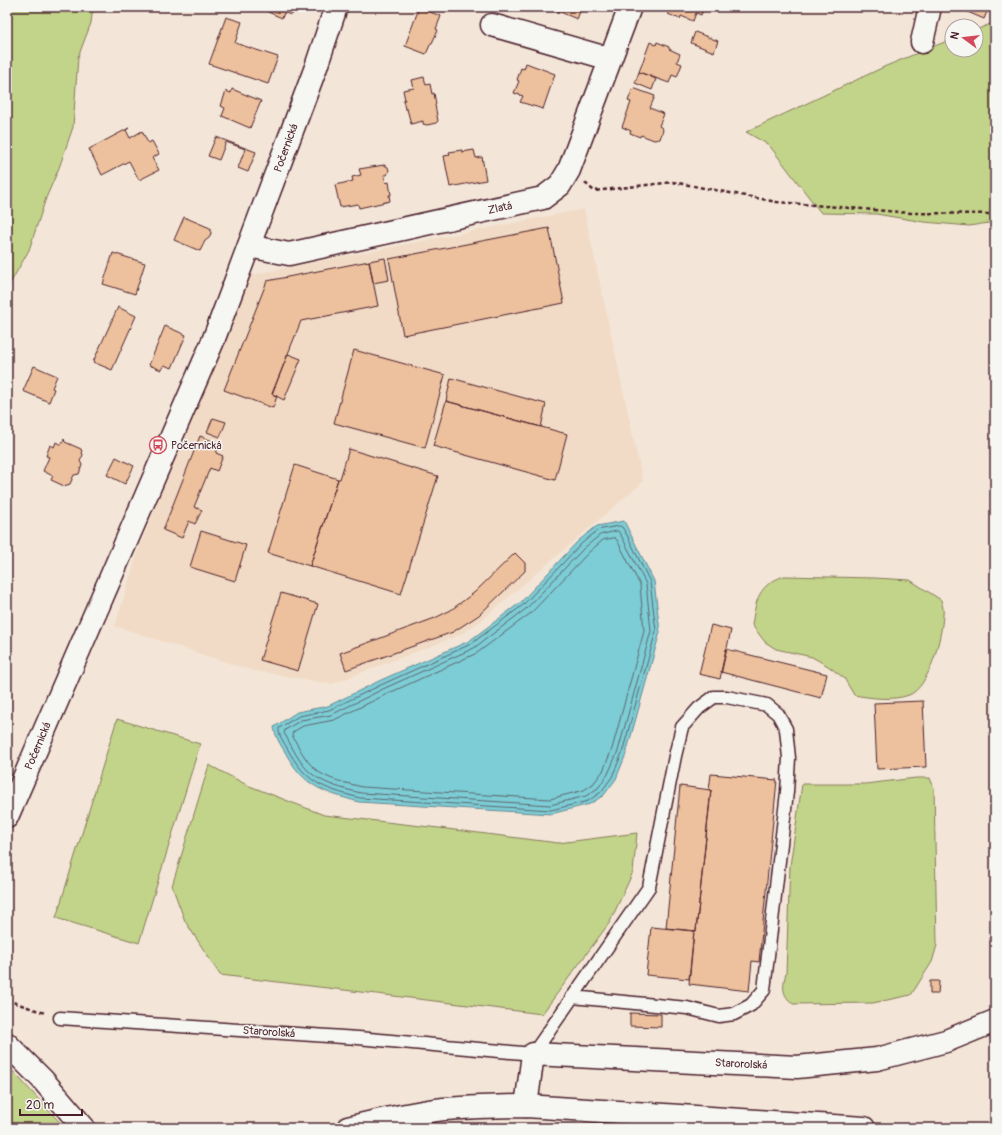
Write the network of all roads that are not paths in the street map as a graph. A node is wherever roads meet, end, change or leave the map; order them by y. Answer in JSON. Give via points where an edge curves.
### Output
{"nodes":[{"id":1,"x":336,"y":7,"type":"edge"},
{"id":2,"x":630,"y":7,"type":"edge"},
{"id":3,"x":930,"y":7,"type":"edge"},
{"id":4,"x":492,"y":25,"type":"dead end"},
{"id":5,"x":922,"y":42,"type":"dead end"},
{"id":6,"x":610,"y":59,"type":"junction"},
{"id":7,"x":249,"y":246,"type":"junction"},
{"id":8,"x":7,"y":817,"type":"edge"},
{"id":9,"x":572,"y":997,"type":"junction"},
{"id":10,"x":60,"y":1018,"type":"road end"},
{"id":11,"x":995,"y":1021,"type":"edge"},
{"id":12,"x":7,"y":1044,"type":"edge"},
{"id":13,"x":532,"y":1054,"type":"junction"},
{"id":14,"x":526,"y":1106,"type":"junction"},
{"id":15,"x":84,"y":1128,"type":"edge"},
{"id":16,"x":348,"y":1128,"type":"edge"},
{"id":17,"x":864,"y":1128,"type":"edge"}],
"edges":[{"from":1,"to":7,"type":"street","name":"Počernická"},
{"from":2,"to":6,"type":"street","name":"Zlatá"},
{"from":3,"to":5,"type":"street"},
{"from":4,"to":6,"type":"street"},
{"from":6,"to":7,"type":"street","name":"Zlatá","via":[[569,170],[560,185],[543,198],[289,254]]},
{"from":7,"to":8,"type":"street","name":"Počernická","via":[[213,341]]},
{"from":9,"to":9,"type":"lane","via":[[649,887],[682,727],[699,708],[714,697],[767,705],[778,714],[786,729],[789,758],[764,990],[751,1004],[734,1014],[719,1016],[687,1008]]},
{"from":9,"to":13,"type":"lane"},
{"from":10,"to":13,"type":"lane","name":"Starorolská","via":[[350,1038]]},
{"from":11,"to":13,"type":"street","name":"Starorolská","via":[[946,1041],[877,1059],[797,1067]]},
{"from":12,"to":15,"type":"street","via":[[42,1079]]},
{"from":13,"to":14,"type":"street"},
{"from":14,"to":16,"type":"street","via":[[477,1107],[410,1114]]},
{"from":14,"to":17,"type":"street"}]}
